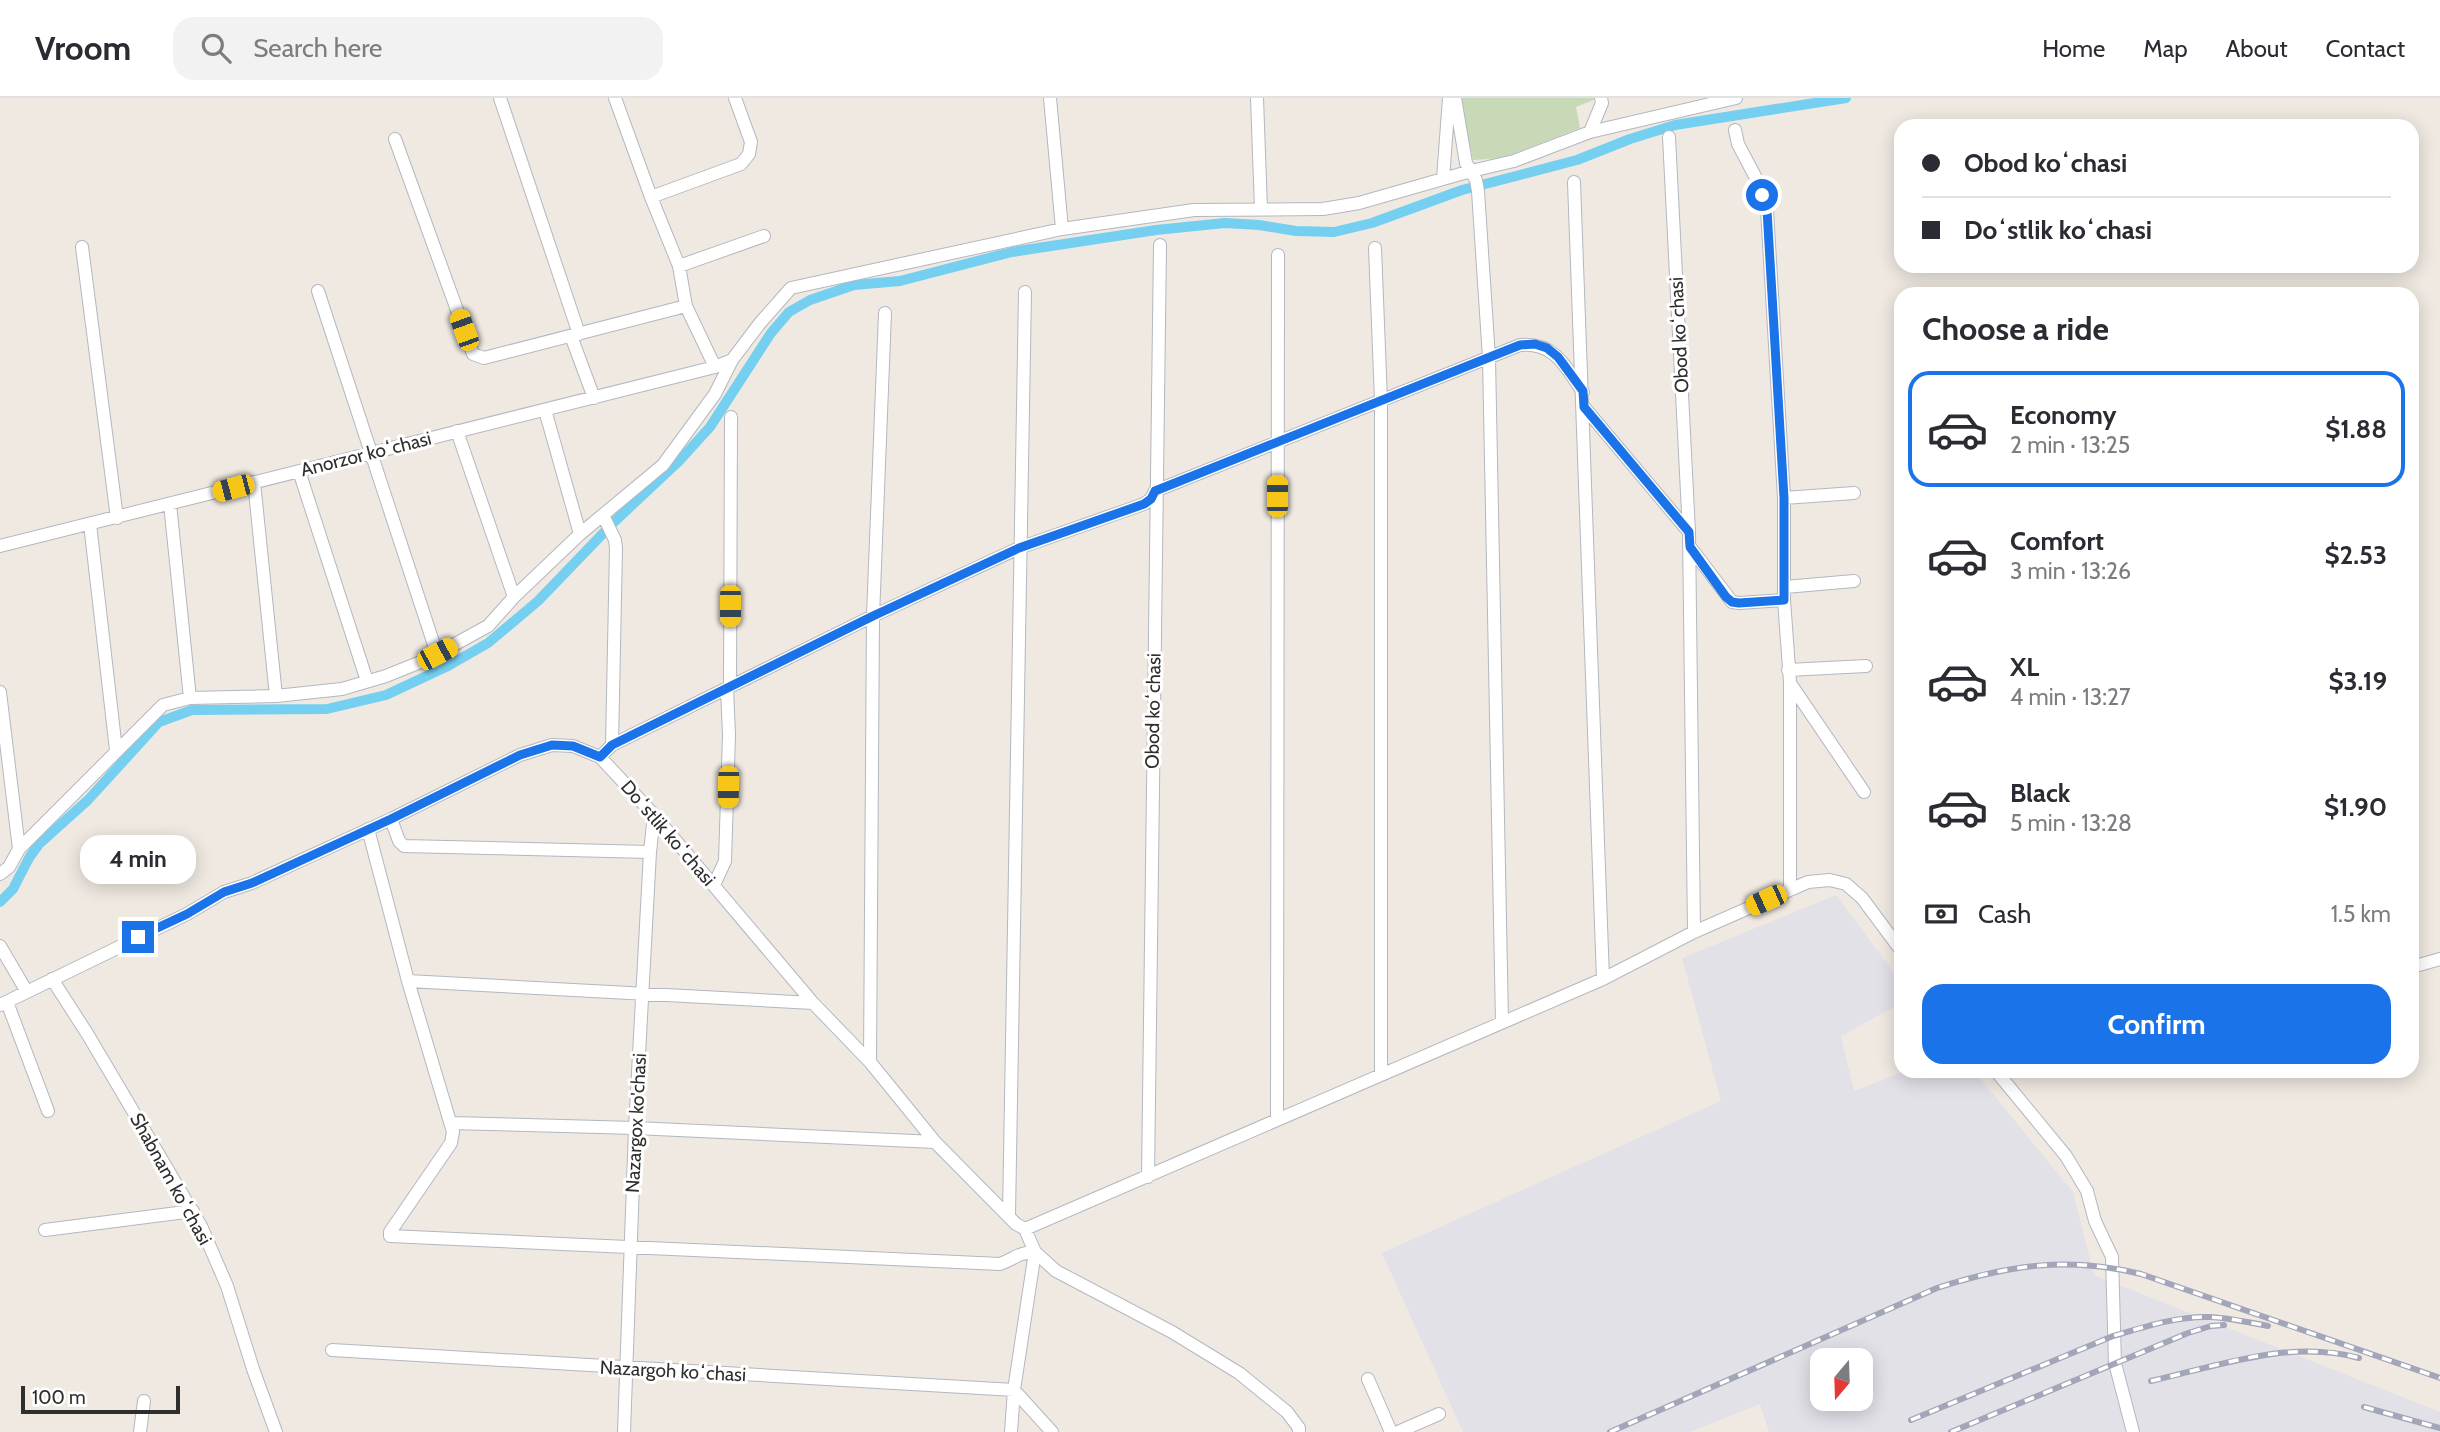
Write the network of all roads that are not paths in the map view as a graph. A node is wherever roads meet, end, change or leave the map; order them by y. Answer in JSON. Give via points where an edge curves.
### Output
{"nodes":[{"id":1,"x":500,"y":98,"type":"edge"},
{"id":2,"x":615,"y":98,"type":"edge"},
{"id":3,"x":735,"y":98,"type":"edge"},
{"id":4,"x":1050,"y":98,"type":"edge"},
{"id":5,"x":1256,"y":98,"type":"edge"},
{"id":6,"x":1449,"y":98,"type":"edge"},
{"id":7,"x":1455,"y":98,"type":"edge"},
{"id":8,"x":1601,"y":98,"type":"edge"},
{"id":9,"x":1736,"y":98,"type":"edge"},
{"id":10,"x":1735,"y":130,"type":"dead end"},
{"id":11,"x":1590,"y":132,"type":"junction"},
{"id":12,"x":1669,"y":137,"type":"dead end"},
{"id":13,"x":395,"y":139,"type":"dead end"},
{"id":14,"x":1443,"y":179,"type":"junction"},
{"id":15,"x":1475,"y":181,"type":"junction"},
{"id":16,"x":1574,"y":182,"type":"dead end"},
{"id":17,"x":651,"y":197,"type":"junction"},
{"id":18,"x":1261,"y":209,"type":"junction"},
{"id":19,"x":1062,"y":229,"type":"junction"},
{"id":20,"x":764,"y":236,"type":"dead end"},
{"id":21,"x":1160,"y":245,"type":"dead end"},
{"id":22,"x":82,"y":247,"type":"dead end"},
{"id":23,"x":1375,"y":248,"type":"dead end"},
{"id":24,"x":1278,"y":255,"type":"dead end"},
{"id":25,"x":679,"y":266,"type":"junction"},
{"id":26,"x":318,"y":290,"type":"dead end"},
{"id":27,"x":1025,"y":292,"type":"dead end"},
{"id":28,"x":686,"y":306,"type":"junction"},
{"id":29,"x":885,"y":313,"type":"dead end"},
{"id":30,"x":575,"y":335,"type":"junction"},
{"id":31,"x":1489,"y":358,"type":"junction"},
{"id":32,"x":732,"y":360,"type":"junction"},
{"id":33,"x":715,"y":367,"type":"junction"},
{"id":34,"x":1583,"y":391,"type":"junction"},
{"id":35,"x":594,"y":398,"type":"junction"},
{"id":36,"x":1381,"y":400,"type":"junction"},
{"id":37,"x":1584,"y":407,"type":"junction"},
{"id":38,"x":545,"y":410,"type":"junction"},
{"id":39,"x":731,"y":417,"type":"dead end"},
{"id":40,"x":457,"y":431,"type":"junction"},
{"id":41,"x":1277,"y":442,"type":"junction"},
{"id":42,"x":372,"y":453,"type":"junction"},
{"id":43,"x":299,"y":471,"type":"junction"},
{"id":44,"x":254,"y":482,"type":"junction"},
{"id":45,"x":1155,"y":491,"type":"junction"},
{"id":46,"x":1854,"y":493,"type":"dead end"},
{"id":47,"x":1784,"y":498,"type":"junction"},
{"id":48,"x":170,"y":505,"type":"junction"},
{"id":49,"x":603,"y":515,"type":"junction"},
{"id":50,"x":117,"y":518,"type":"junction"},
{"id":51,"x":90,"y":524,"type":"junction"},
{"id":52,"x":1689,"y":532,"type":"junction"},
{"id":53,"x":580,"y":534,"type":"junction"},
{"id":54,"x":0,"y":547,"type":"edge"},
{"id":55,"x":1690,"y":547,"type":"junction"},
{"id":56,"x":1019,"y":548,"type":"junction"},
{"id":57,"x":1854,"y":581,"type":"dead end"},
{"id":58,"x":1784,"y":594,"type":"junction"},
{"id":59,"x":514,"y":597,"type":"junction"},
{"id":60,"x":873,"y":616,"type":"junction"},
{"id":61,"x":437,"y":654,"type":"junction"},
{"id":62,"x":1866,"y":666,"type":"dead end"},
{"id":63,"x":1789,"y":676,"type":"junction"},
{"id":64,"x":367,"y":681,"type":"junction"},
{"id":65,"x":729,"y":688,"type":"junction"},
{"id":66,"x":0,"y":692,"type":"edge"},
{"id":67,"x":275,"y":696,"type":"junction"},
{"id":68,"x":190,"y":698,"type":"junction"},
{"id":69,"x":612,"y":745,"type":"junction"},
{"id":70,"x":116,"y":750,"type":"junction"},
{"id":71,"x":600,"y":757,"type":"junction"},
{"id":72,"x":1864,"y":792,"type":"dead end"},
{"id":73,"x":654,"y":815,"type":"junction"},
{"id":74,"x":391,"y":819,"type":"junction"},
{"id":75,"x":368,"y":829,"type":"junction"},
{"id":76,"x":19,"y":849,"type":"junction"},
{"id":77,"x":650,"y":852,"type":"junction"},
{"id":78,"x":0,"y":874,"type":"edge"},
{"id":79,"x":714,"y":885,"type":"junction"},
{"id":80,"x":1790,"y":889,"type":"junction"},
{"id":81,"x":1693,"y":932,"type":"junction"},
{"id":82,"x":1894,"y":941,"type":"edge"},
{"id":83,"x":0,"y":946,"type":"edge"},
{"id":84,"x":2440,"y":959,"type":"edge"},
{"id":85,"x":2419,"y":965,"type":"edge"},
{"id":86,"x":51,"y":979,"type":"junction"},
{"id":87,"x":1603,"y":979,"type":"junction"},
{"id":88,"x":408,"y":981,"type":"junction"},
{"id":89,"x":27,"y":992,"type":"junction"},
{"id":90,"x":643,"y":996,"type":"junction"},
{"id":91,"x":813,"y":1003,"type":"junction"},
{"id":92,"x":4,"y":1004,"type":"edge"},
{"id":93,"x":1502,"y":1023,"type":"junction"},
{"id":94,"x":870,"y":1062,"type":"junction"},
{"id":95,"x":1381,"y":1075,"type":"junction"},
{"id":96,"x":2002,"y":1078,"type":"edge"},
{"id":97,"x":48,"y":1111,"type":"dead end"},
{"id":98,"x":1277,"y":1118,"type":"junction"},
{"id":99,"x":451,"y":1124,"type":"junction"},
{"id":100,"x":635,"y":1128,"type":"junction"},
{"id":101,"x":935,"y":1142,"type":"junction"},
{"id":102,"x":1148,"y":1177,"type":"junction"},
{"id":103,"x":193,"y":1211,"type":"junction"},
{"id":104,"x":1009,"y":1215,"type":"junction"},
{"id":105,"x":1025,"y":1229,"type":"junction"},
{"id":106,"x":46,"y":1230,"type":"dead end"},
{"id":107,"x":631,"y":1246,"type":"junction"},
{"id":108,"x":1035,"y":1252,"type":"junction"},
{"id":109,"x":332,"y":1350,"type":"dead end"},
{"id":110,"x":626,"y":1368,"type":"junction"},
{"id":111,"x":1368,"y":1379,"type":"dead end"},
{"id":112,"x":1014,"y":1390,"type":"junction"},
{"id":113,"x":144,"y":1401,"type":"dead end"},
{"id":114,"x":1439,"y":1415,"type":"dead end"},
{"id":115,"x":141,"y":1432,"type":"edge"},
{"id":116,"x":276,"y":1432,"type":"edge"},
{"id":117,"x":624,"y":1432,"type":"edge"},
{"id":118,"x":1011,"y":1432,"type":"edge"},
{"id":119,"x":1052,"y":1432,"type":"edge"},
{"id":120,"x":1299,"y":1432,"type":"edge"},
{"id":121,"x":1391,"y":1432,"type":"edge"},
{"id":122,"x":1399,"y":1432,"type":"edge"},
{"id":123,"x":2133,"y":1432,"type":"edge"}],
"edges":[{"from":1,"to":30,"type":"street"},
{"from":2,"to":17,"type":"street"},
{"from":3,"to":17,"type":"street","via":[[751,142],[749,154],[741,163]]},
{"from":4,"to":19,"type":"street"},
{"from":5,"to":18,"type":"street"},
{"from":6,"to":14,"type":"street"},
{"from":7,"to":15,"type":"street","via":[[1466,163]]},
{"from":8,"to":11,"type":"street"},
{"from":9,"to":11,"type":"street"},
{"from":10,"to":47,"type":"street","via":[[1767,210]]},
{"from":11,"to":15,"type":"street"},
{"from":12,"to":52,"type":"street","name":"Obod koʻchasi"},
{"from":13,"to":30,"type":"street","via":[[473,354],[484,358]]},
{"from":14,"to":15,"type":"street"},
{"from":14,"to":18,"type":"street","via":[[1323,209]]},
{"from":15,"to":31,"type":"street"},
{"from":16,"to":34,"type":"street"},
{"from":17,"to":25,"type":"street"},
{"from":18,"to":19,"type":"street","via":[[1194,210]]},
{"from":19,"to":32,"type":"street","via":[[791,288]]},
{"from":20,"to":25,"type":"street"},
{"from":21,"to":45,"type":"street","name":"Obod koʻchasi"},
{"from":22,"to":50,"type":"street"},
{"from":23,"to":36,"type":"street"},
{"from":24,"to":41,"type":"street"},
{"from":25,"to":28,"type":"street"},
{"from":26,"to":42,"type":"street"},
{"from":27,"to":56,"type":"street"},
{"from":28,"to":30,"type":"street"},
{"from":28,"to":33,"type":"street"},
{"from":29,"to":60,"type":"street"},
{"from":30,"to":35,"type":"street"},
{"from":31,"to":34,"type":"street","via":[[1520,345],[1547,348]]},
{"from":31,"to":36,"type":"street"},
{"from":31,"to":93,"type":"street"},
{"from":32,"to":33,"type":"street","name":"Anorzor koʻchasi"},
{"from":32,"to":49,"type":"street","via":[[715,394],[663,465]]},
{"from":33,"to":35,"type":"street","name":"Anorzor koʻchasi"},
{"from":34,"to":37,"type":"street"},
{"from":35,"to":38,"type":"street","name":"Anorzor koʻchasi"},
{"from":36,"to":41,"type":"street"},
{"from":36,"to":95,"type":"street"},
{"from":37,"to":52,"type":"street"},
{"from":37,"to":87,"type":"street"},
{"from":38,"to":40,"type":"street","name":"Anorzor koʻchasi"},
{"from":38,"to":53,"type":"street"},
{"from":39,"to":65,"type":"street"},
{"from":40,"to":42,"type":"street","name":"Anorzor koʻchasi"},
{"from":40,"to":59,"type":"street"},
{"from":41,"to":45,"type":"street"},
{"from":41,"to":98,"type":"street"},
{"from":42,"to":43,"type":"street","name":"Anorzor koʻchasi"},
{"from":42,"to":61,"type":"street"},
{"from":43,"to":44,"type":"street","name":"Anorzor koʻchasi"},
{"from":43,"to":64,"type":"street"},
{"from":44,"to":48,"type":"street","name":"Anorzor koʻchasi"},
{"from":44,"to":67,"type":"street"},
{"from":45,"to":56,"type":"street","via":[[1144,504]]},
{"from":45,"to":102,"type":"street","name":"Obod koʻchasi"},
{"from":46,"to":47,"type":"street"},
{"from":47,"to":58,"type":"street"},
{"from":48,"to":50,"type":"street","name":"Anorzor koʻchasi"},
{"from":48,"to":68,"type":"street"},
{"from":49,"to":53,"type":"street"},
{"from":49,"to":69,"type":"street","via":[[615,540]]},
{"from":50,"to":51,"type":"street","name":"Anorzor koʻchasi"},
{"from":51,"to":54,"type":"street","name":"Anorzor koʻchasi"},
{"from":51,"to":70,"type":"street"},
{"from":52,"to":55,"type":"street","name":"Obod koʻchasi"},
{"from":53,"to":59,"type":"street"},
{"from":55,"to":58,"type":"street","via":[[1732,602]]},
{"from":55,"to":81,"type":"street","name":"Obod koʻchasi"},
{"from":56,"to":60,"type":"street"},
{"from":56,"to":104,"type":"street"},
{"from":57,"to":58,"type":"street"},
{"from":58,"to":63,"type":"street"},
{"from":59,"to":61,"type":"street","via":[[488,626]]},
{"from":60,"to":65,"type":"street"},
{"from":60,"to":94,"type":"street"},
{"from":61,"to":64,"type":"street"},
{"from":62,"to":63,"type":"street"},
{"from":63,"to":72,"type":"street"},
{"from":63,"to":80,"type":"street"},
{"from":64,"to":67,"type":"street","via":[[342,689]]},
{"from":65,"to":69,"type":"street"},
{"from":65,"to":79,"type":"street","via":[[725,861]]},
{"from":66,"to":76,"type":"street"},
{"from":67,"to":68,"type":"street"},
{"from":68,"to":70,"type":"street","via":[[163,705]]},
{"from":69,"to":71,"type":"street"},
{"from":70,"to":76,"type":"street"},
{"from":71,"to":73,"type":"street","name":"Doʻstlik koʻchasi"},
{"from":71,"to":74,"type":"street","name":"Doʻstlik koʻchasi","via":[[573,746],[552,745],[520,755]]},
{"from":73,"to":77,"type":"street","name":"Nazargox ko'chasi"},
{"from":73,"to":79,"type":"street","name":"Doʻstlik koʻchasi"},
{"from":74,"to":75,"type":"street","name":"Doʻstlik koʻchasi"},
{"from":74,"to":77,"type":"street","via":[[404,846]]},
{"from":75,"to":86,"type":"street","name":"Doʻstlik koʻchasi","via":[[224,892]]},
{"from":75,"to":88,"type":"street"},
{"from":76,"to":78,"type":"street"},
{"from":77,"to":90,"type":"street","name":"Nazargox ko'chasi"},
{"from":79,"to":91,"type":"street","name":"Doʻstlik koʻchasi"},
{"from":80,"to":81,"type":"street"},
{"from":80,"to":82,"type":"street","via":[[1830,880],[1846,884]]},
{"from":81,"to":87,"type":"street"},
{"from":83,"to":89,"type":"street"},
{"from":84,"to":85,"type":"street"},
{"from":86,"to":89,"type":"street","name":"Doʻstlik koʻchasi"},
{"from":86,"to":103,"type":"street","name":"Shabnam koʻchasi"},
{"from":87,"to":93,"type":"street"},
{"from":88,"to":90,"type":"street"},
{"from":88,"to":99,"type":"street"},
{"from":89,"to":92,"type":"street","name":"Doʻstlik koʻchasi"},
{"from":90,"to":91,"type":"street"},
{"from":90,"to":100,"type":"street","name":"Nazargox ko'chasi"},
{"from":91,"to":94,"type":"street","name":"Doʻstlik koʻchasi"},
{"from":92,"to":97,"type":"street"},
{"from":93,"to":95,"type":"street"},
{"from":94,"to":101,"type":"street","name":"Doʻstlik koʻchasi"},
{"from":95,"to":98,"type":"street"},
{"from":96,"to":123,"type":"street","via":[[2066,1156],[2087,1191],[2112,1257],[2115,1363]]},
{"from":98,"to":102,"type":"street"},
{"from":99,"to":100,"type":"street"},
{"from":99,"to":107,"type":"street","via":[[451,1143],[390,1236]]},
{"from":100,"to":101,"type":"street"},
{"from":100,"to":107,"type":"street","name":"Nazargox ko'chasi"},
{"from":101,"to":104,"type":"street","name":"Doʻstlik koʻchasi"},
{"from":102,"to":105,"type":"street"},
{"from":103,"to":106,"type":"street"},
{"from":103,"to":116,"type":"street","name":"Shabnam koʻchasi","via":[[227,1286]]},
{"from":104,"to":105,"type":"street","name":"Doʻstlik koʻchasi"},
{"from":105,"to":108,"type":"street"},
{"from":107,"to":108,"type":"street","via":[[1000,1264],[1020,1252]]},
{"from":107,"to":110,"type":"street","name":"Nazargox ko'chasi"},
{"from":108,"to":112,"type":"street"},
{"from":108,"to":120,"type":"street","via":[[1056,1271],[1238,1373],[1287,1412]]},
{"from":109,"to":110,"type":"street","name":"Nazargoh koʻchasi"},
{"from":110,"to":112,"type":"street","name":"Nazargoh koʻchasi"},
{"from":110,"to":117,"type":"street","name":"Nazargox ko'chasi"},
{"from":111,"to":121,"type":"street"},
{"from":112,"to":118,"type":"street"},
{"from":112,"to":119,"type":"street"},
{"from":113,"to":115,"type":"street"},
{"from":114,"to":122,"type":"street"}]}
